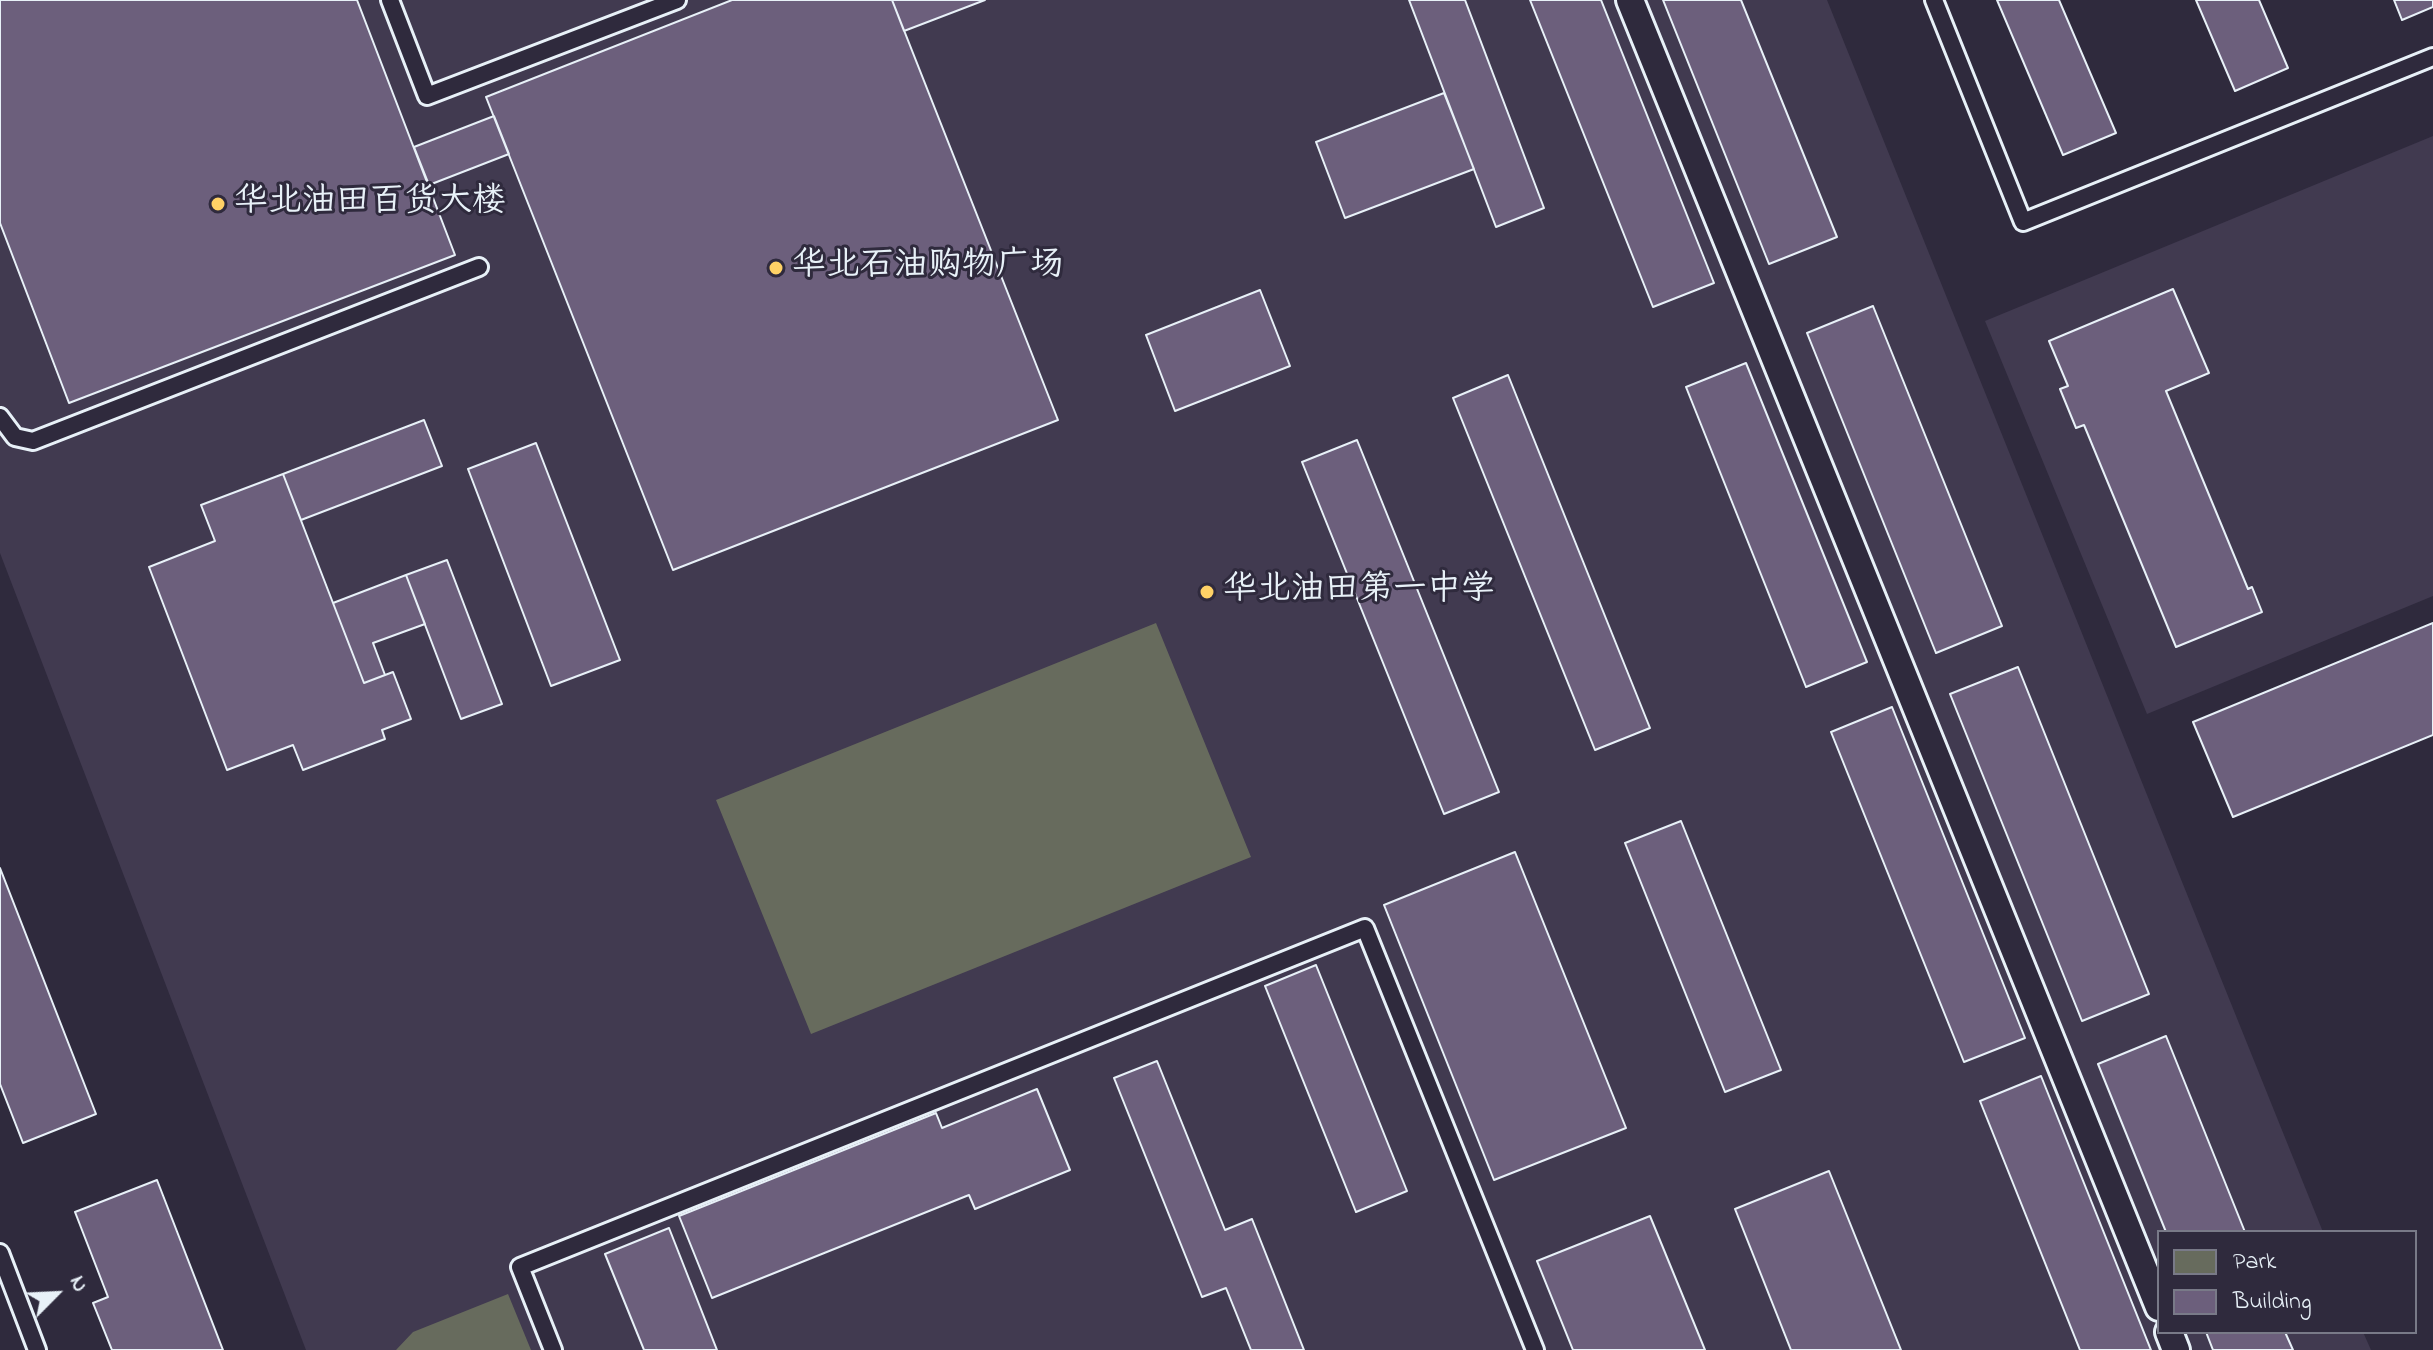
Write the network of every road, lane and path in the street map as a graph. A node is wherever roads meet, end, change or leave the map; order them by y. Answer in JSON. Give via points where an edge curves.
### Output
{"nodes":[{"id":1,"x":390,"y":0,"type":"edge"},
{"id":2,"x":677,"y":0,"type":"edge"},
{"id":3,"x":1630,"y":0,"type":"edge"},
{"id":4,"x":1934,"y":0,"type":"edge"},
{"id":5,"x":2433,"y":57,"type":"edge"},
{"id":6,"x":479,"y":267,"type":"dead end"},
{"id":7,"x":0,"y":417,"type":"edge"},
{"id":8,"x":0,"y":1253,"type":"edge"},
{"id":9,"x":2157,"y":1302,"type":"edge"},
{"id":10,"x":37,"y":1350,"type":"edge"},
{"id":11,"x":553,"y":1350,"type":"edge"},
{"id":12,"x":1535,"y":1350,"type":"edge"}],
"edges":[{"from":1,"to":2,"type":"lane","via":[[427,96]]},
{"from":3,"to":9,"type":"street"},
{"from":4,"to":5,"type":"lane","via":[[2023,222]]},
{"from":6,"to":7,"type":"lane","via":[[33,441],[15,437]]},
{"from":8,"to":10,"type":"lane"},
{"from":11,"to":12,"type":"lane","via":[[520,1267],[1365,928]]}]}
